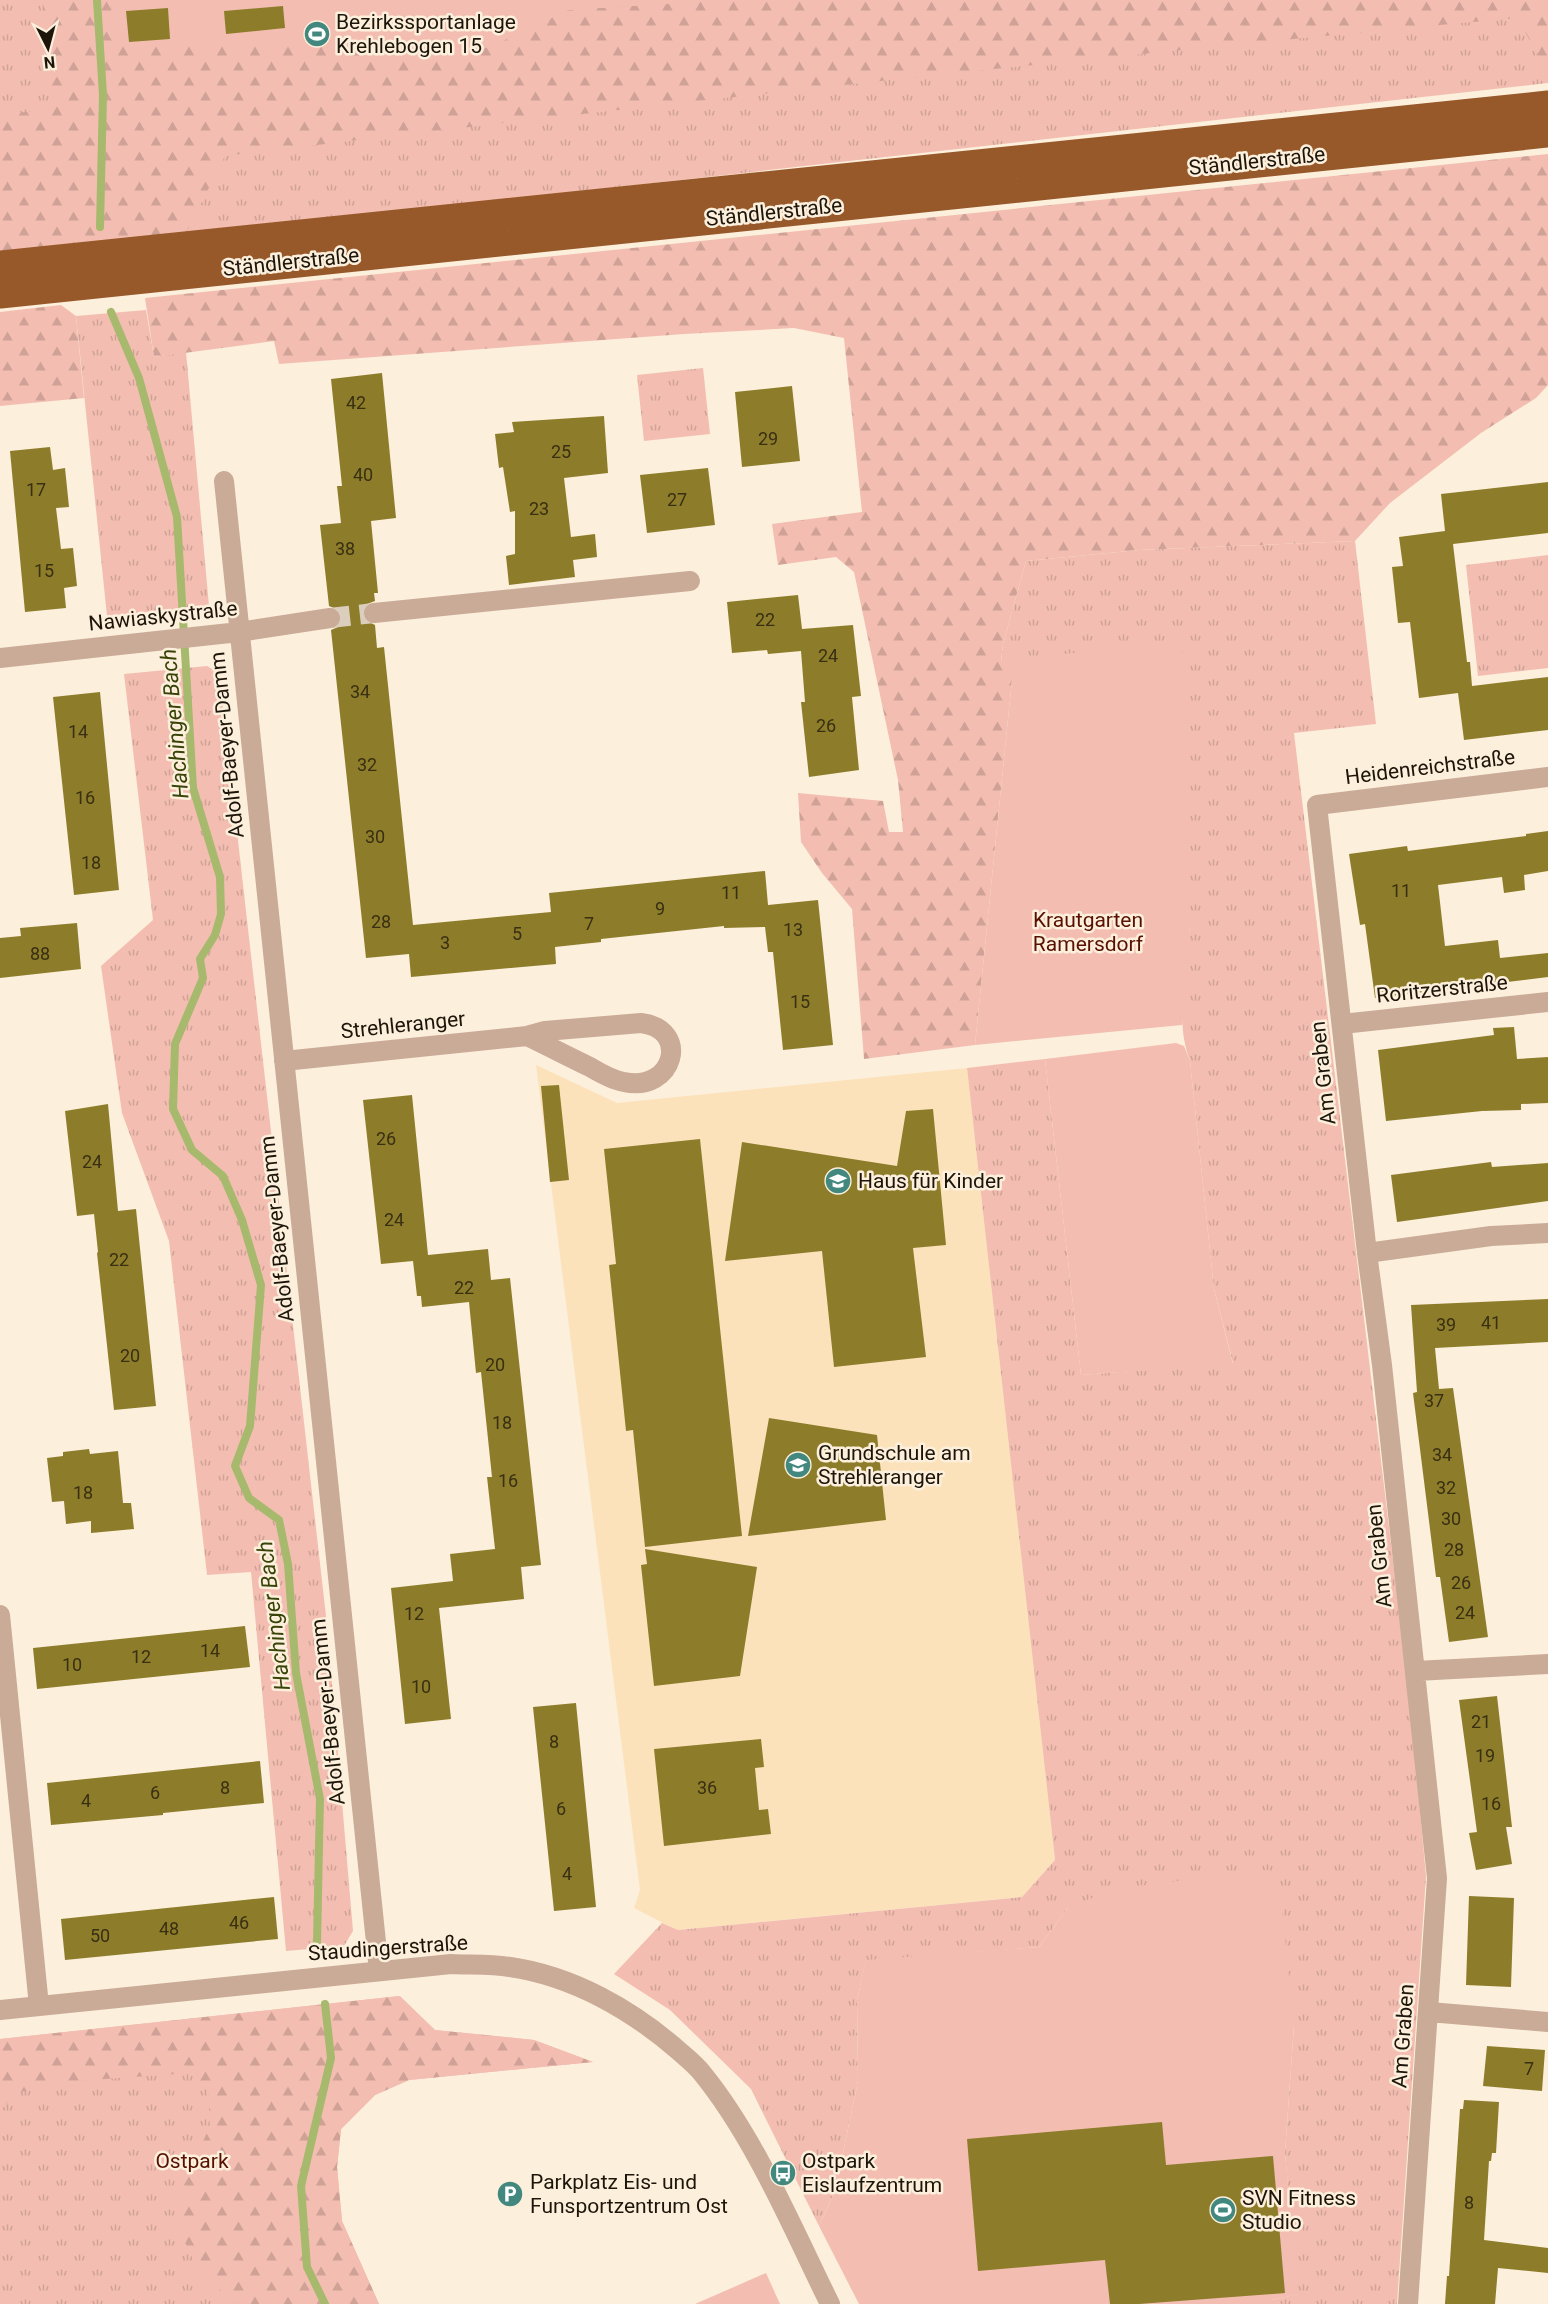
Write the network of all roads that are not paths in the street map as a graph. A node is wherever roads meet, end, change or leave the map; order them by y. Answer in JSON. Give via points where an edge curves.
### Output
{"nodes":[{"id":1,"x":1548,"y":106,"type":"edge"},
{"id":2,"x":1548,"y":131,"type":"edge"},
{"id":3,"x":0,"y":267,"type":"edge"},
{"id":4,"x":0,"y":292,"type":"edge"},
{"id":5,"x":224,"y":481,"type":"dead end"},
{"id":6,"x":690,"y":581,"type":"dead end"},
{"id":7,"x":374,"y":614,"type":"tunnel mouth"},
{"id":8,"x":330,"y":618,"type":"tunnel mouth"},
{"id":9,"x":239,"y":632,"type":"junction"},
{"id":10,"x":0,"y":658,"type":"edge"},
{"id":11,"x":1548,"y":777,"type":"edge"},
{"id":12,"x":1317,"y":805,"type":"joint"},
{"id":13,"x":1548,"y":1002,"type":"edge"},
{"id":14,"x":1342,"y":1024,"type":"junction"},
{"id":15,"x":527,"y":1036,"type":"junction"},
{"id":16,"x":284,"y":1061,"type":"junction"},
{"id":17,"x":1548,"y":1233,"type":"edge"},
{"id":18,"x":1367,"y":1253,"type":"junction"},
{"id":19,"x":0,"y":1615,"type":"edge"},
{"id":20,"x":1548,"y":1664,"type":"edge"},
{"id":21,"x":1416,"y":1671,"type":"junction"},
{"id":22,"x":379,"y":1971,"type":"junction"},
{"id":23,"x":39,"y":2006,"type":"junction"},
{"id":24,"x":0,"y":2010,"type":"edge"},
{"id":25,"x":1430,"y":2012,"type":"junction"},
{"id":26,"x":1548,"y":2022,"type":"edge"},
{"id":27,"x":830,"y":2304,"type":"edge"},
{"id":28,"x":1408,"y":2304,"type":"edge"}],
"edges":[{"from":1,"to":3,"type":"highway","name":"Ständlerstraße"},
{"from":2,"to":4,"type":"highway","name":"Ständlerstraße"},
{"from":5,"to":9,"type":"street","name":"Adolf-Baeyer-Damm"},
{"from":6,"to":7,"type":"street"},
{"from":8,"to":9,"type":"street","name":"Nawiaskystraße"},
{"from":9,"to":10,"type":"street","name":"Nawiaskystraße"},
{"from":9,"to":16,"type":"street","name":"Adolf-Baeyer-Damm"},
{"from":11,"to":12,"type":"street","name":"Heidenreichstraße"},
{"from":12,"to":14,"type":"street","name":"Am Graben"},
{"from":13,"to":14,"type":"street","name":"Roritzerstraße"},
{"from":14,"to":18,"type":"street","name":"Am Graben"},
{"from":15,"to":15,"type":"street","name":"Strehleranger","via":[[623,1082],[648,1082],[659,1077],[670,1059],[665,1033],[651,1024],[556,1030]]},
{"from":15,"to":16,"type":"street","name":"Strehleranger"},
{"from":16,"to":22,"type":"street","name":"Adolf-Baeyer-Damm"},
{"from":17,"to":18,"type":"street","via":[[1491,1236]]},
{"from":18,"to":21,"type":"street","name":"Am Graben"},
{"from":19,"to":23,"type":"street"},
{"from":20,"to":21,"type":"street"},
{"from":21,"to":25,"type":"street","name":"Am Graben","via":[[1437,1878]]},
{"from":22,"to":23,"type":"street","name":"Staudingerstraße"},
{"from":22,"to":27,"type":"street","name":"Staudingerstraße","via":[[451,1964],[509,1967],[574,1986],[623,2008],[653,2028],[700,2071],[736,2121]]},
{"from":23,"to":24,"type":"street","name":"Staudingerstraße"},
{"from":25,"to":26,"type":"street"},
{"from":25,"to":28,"type":"street","name":"Am Graben"}]}
